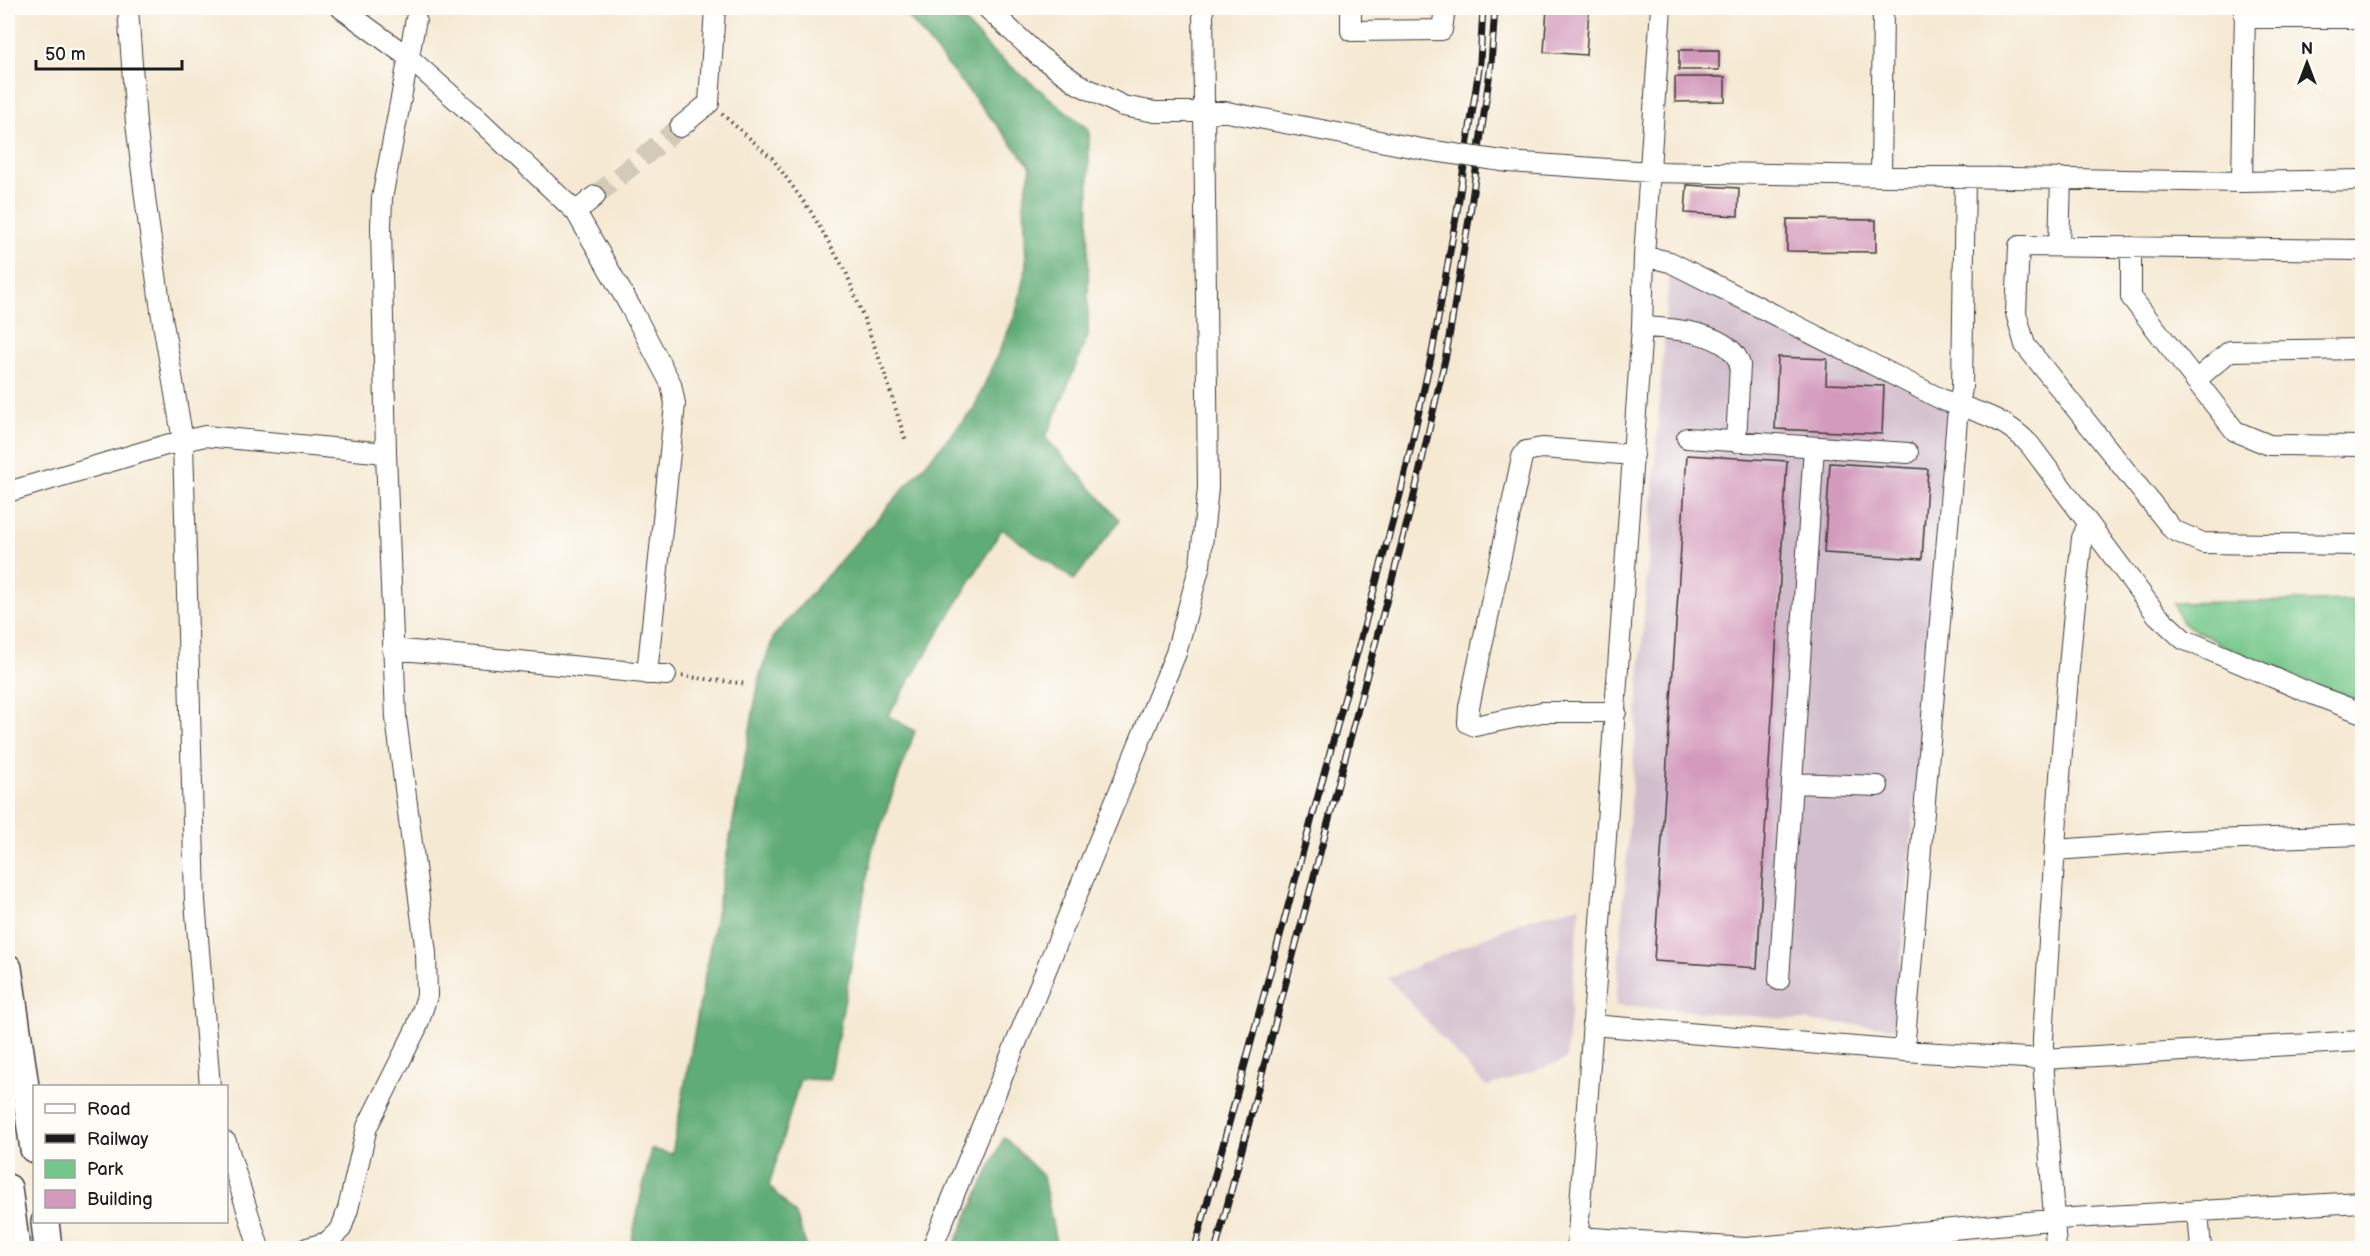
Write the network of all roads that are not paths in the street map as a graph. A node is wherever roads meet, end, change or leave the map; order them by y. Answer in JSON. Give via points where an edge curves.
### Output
{"nodes":[{"id":1,"x":128,"y":8,"type":"edge"},
{"id":2,"x":341,"y":8,"type":"edge"},
{"id":3,"x":715,"y":8,"type":"edge"},
{"id":4,"x":987,"y":8,"type":"edge"},
{"id":5,"x":1203,"y":8,"type":"edge"},
{"id":6,"x":1351,"y":8,"type":"edge"},
{"id":7,"x":1445,"y":8,"type":"edge"},
{"id":8,"x":1660,"y":8,"type":"edge"},
{"id":9,"x":1883,"y":8,"type":"edge"},
{"id":10,"x":2245,"y":13,"type":"edge"},
{"id":11,"x":2362,"y":18,"type":"edge"},
{"id":12,"x":416,"y":19,"type":"dead end"},
{"id":13,"x":408,"y":57,"type":"junction"},
{"id":14,"x":1203,"y":111,"type":"junction"},
{"id":15,"x":680,"y":127,"type":"tunnel mouth"},
{"id":16,"x":1650,"y":172,"type":"junction"},
{"id":17,"x":1881,"y":175,"type":"junction"},
{"id":18,"x":1965,"y":177,"type":"junction"},
{"id":19,"x":2061,"y":178,"type":"junction"},
{"id":20,"x":2362,"y":180,"type":"edge"},
{"id":21,"x":2242,"y":182,"type":"junction"},
{"id":22,"x":595,"y":196,"type":"tunnel mouth"},
{"id":23,"x":576,"y":212,"type":"junction"},
{"id":24,"x":2059,"y":246,"type":"junction"},
{"id":25,"x":2131,"y":247,"type":"junction"},
{"id":26,"x":2362,"y":250,"type":"edge"},
{"id":27,"x":1644,"y":256,"type":"junction"},
{"id":28,"x":1642,"y":327,"type":"junction"},
{"id":29,"x":2362,"y":349,"type":"edge"},
{"id":30,"x":2196,"y":380,"type":"junction"},
{"id":31,"x":1960,"y":406,"type":"junction"},
{"id":32,"x":1687,"y":438,"type":"dead end"},
{"id":33,"x":183,"y":441,"type":"junction"},
{"id":34,"x":1736,"y":441,"type":"junction"},
{"id":35,"x":2362,"y":446,"type":"edge"},
{"id":36,"x":1814,"y":447,"type":"junction"},
{"id":37,"x":386,"y":453,"type":"junction"},
{"id":38,"x":1908,"y":453,"type":"dead end"},
{"id":39,"x":1634,"y":455,"type":"junction"},
{"id":40,"x":8,"y":492,"type":"edge"},
{"id":41,"x":2088,"y":524,"type":"junction"},
{"id":42,"x":2362,"y":545,"type":"edge"},
{"id":43,"x":392,"y":649,"type":"junction"},
{"id":44,"x":1616,"y":712,"type":"junction"},
{"id":45,"x":2362,"y":713,"type":"edge"},
{"id":46,"x":1792,"y":783,"type":"junction"},
{"id":47,"x":1878,"y":786,"type":"dead end"},
{"id":48,"x":2362,"y":835,"type":"edge"},
{"id":49,"x":2055,"y":850,"type":"junction"},
{"id":50,"x":8,"y":968,"type":"edge"},
{"id":51,"x":1779,"y":980,"type":"dead end"},
{"id":52,"x":1592,"y":1025,"type":"junction"},
{"id":53,"x":2362,"y":1041,"type":"edge"},
{"id":54,"x":1904,"y":1051,"type":"junction"},
{"id":55,"x":2043,"y":1059,"type":"junction"},
{"id":56,"x":210,"y":1085,"type":"edge"},
{"id":57,"x":33,"y":1142,"type":"edge"},
{"id":58,"x":228,"y":1148,"type":"edge"},
{"id":59,"x":8,"y":1188,"type":"edge"},
{"id":60,"x":2362,"y":1202,"type":"edge"},
{"id":61,"x":2198,"y":1212,"type":"junction"},
{"id":62,"x":2054,"y":1221,"type":"junction"},
{"id":63,"x":45,"y":1223,"type":"edge"},
{"id":64,"x":1577,"y":1243,"type":"edge"},
{"id":65,"x":16,"y":1248,"type":"edge"},
{"id":66,"x":48,"y":1248,"type":"edge"},
{"id":67,"x":259,"y":1248,"type":"edge"},
{"id":68,"x":307,"y":1248,"type":"edge"},
{"id":69,"x":932,"y":1248,"type":"edge"},
{"id":70,"x":1746,"y":1248,"type":"edge"},
{"id":71,"x":2056,"y":1248,"type":"edge"},
{"id":72,"x":2201,"y":1248,"type":"edge"}],
"edges":[{"from":1,"to":33,"type":"street","via":[[146,205]]},
{"from":2,"to":13,"type":"street"},
{"from":3,"to":15,"type":"street","via":[[709,103]]},
{"from":4,"to":14,"type":"street","via":[[1039,56],[1078,84],[1123,106],[1155,112]]},
{"from":5,"to":14,"type":"street"},
{"from":6,"to":7,"type":"street","via":[[1351,31],[1442,30]]},
{"from":8,"to":16,"type":"street"},
{"from":9,"to":17,"type":"street"},
{"from":10,"to":11,"type":"street"},
{"from":10,"to":21,"type":"street"},
{"from":12,"to":13,"type":"street"},
{"from":13,"to":23,"type":"street"},
{"from":13,"to":37,"type":"street","via":[[382,198]]},
{"from":14,"to":16,"type":"street","bridge":true,"via":[[1509,162]]},
{"from":14,"to":69,"type":"street","via":[[1208,488],[1200,565],[1176,653]]},
{"from":16,"to":17,"type":"street"},
{"from":16,"to":27,"type":"street"},
{"from":17,"to":18,"type":"street"},
{"from":18,"to":19,"type":"street"},
{"from":18,"to":31,"type":"street"},
{"from":19,"to":21,"type":"street"},
{"from":19,"to":24,"type":"street"},
{"from":20,"to":21,"type":"street"},
{"from":22,"to":23,"type":"street"},
{"from":23,"to":43,"type":"street","via":[[671,384],[675,404],[657,674]]},
{"from":24,"to":25,"type":"street"},
{"from":24,"to":42,"type":"street","via":[[2019,246],[2016,313],[2025,345],[2173,530],[2203,543]]},
{"from":25,"to":26,"type":"street"},
{"from":25,"to":30,"type":"street","via":[[2131,297]]},
{"from":27,"to":28,"type":"street"},
{"from":27,"to":31,"type":"street","via":[[1670,262]]},
{"from":28,"to":34,"type":"street","via":[[1699,333],[1738,357]]},
{"from":28,"to":39,"type":"street"},
{"from":29,"to":30,"type":"street","via":[[2230,351]]},
{"from":30,"to":35,"type":"street","via":[[2235,431],[2270,445]]},
{"from":31,"to":41,"type":"street","via":[[2019,432]]},
{"from":31,"to":54,"type":"street"},
{"from":32,"to":34,"type":"street"},
{"from":33,"to":37,"type":"street","via":[[206,436]]},
{"from":33,"to":40,"type":"street"},
{"from":33,"to":56,"type":"street","via":[[195,901]]},
{"from":34,"to":36,"type":"street"},
{"from":36,"to":38,"type":"street"},
{"from":36,"to":46,"type":"street"},
{"from":37,"to":43,"type":"street"},
{"from":39,"to":44,"type":"street"},
{"from":39,"to":44,"type":"street","via":[[1542,448],[1526,451],[1522,457],[1468,723],[1475,726],[1542,712]]},
{"from":41,"to":45,"type":"street","via":[[2157,615],[2183,639]]},
{"from":41,"to":49,"type":"street","via":[[2082,538]]},
{"from":43,"to":68,"type":"street","via":[[396,718],[426,953],[427,996],[417,1027],[367,1127],[341,1229],[327,1242]]},
{"from":44,"to":52,"type":"street"},
{"from":46,"to":47,"type":"street"},
{"from":46,"to":51,"type":"street"},
{"from":48,"to":49,"type":"street"},
{"from":49,"to":55,"type":"street"},
{"from":50,"to":57,"type":"highway"},
{"from":52,"to":54,"type":"street"},
{"from":52,"to":64,"type":"street"},
{"from":53,"to":55,"type":"street"},
{"from":54,"to":55,"type":"street"},
{"from":55,"to":62,"type":"street"},
{"from":58,"to":67,"type":"street"},
{"from":59,"to":65,"type":"highway"},
{"from":60,"to":61,"type":"street"},
{"from":61,"to":62,"type":"street"},
{"from":61,"to":72,"type":"street"},
{"from":62,"to":70,"type":"street"},
{"from":62,"to":71,"type":"street"},
{"from":63,"to":66,"type":"highway"},
{"from":64,"to":70,"type":"street"}]}
